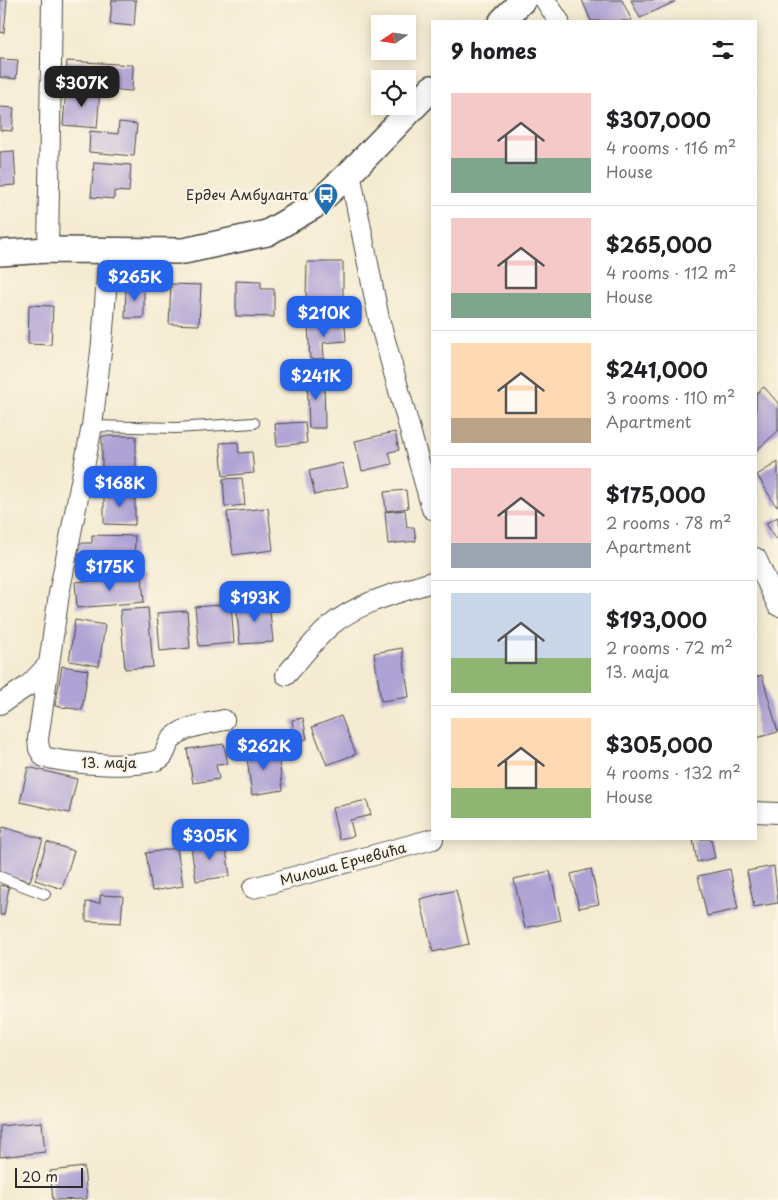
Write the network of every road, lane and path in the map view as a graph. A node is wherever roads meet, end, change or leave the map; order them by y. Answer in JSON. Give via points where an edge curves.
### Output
{"nodes":[{"id":1,"x":52,"y":0,"type":"edge"},
{"id":2,"x":524,"y":0,"type":"edge"},
{"id":3,"x":545,"y":0,"type":"edge"},
{"id":4,"x":503,"y":20,"type":"edge"},
{"id":5,"x":558,"y":20,"type":"edge"},
{"id":6,"x":431,"y":89,"type":"edge"},
{"id":7,"x":350,"y":174,"type":"junction"},
{"id":8,"x":48,"y":250,"type":"junction"},
{"id":9,"x":109,"y":251,"type":"junction"},
{"id":10,"x":0,"y":253,"type":"edge"},
{"id":11,"x":254,"y":423,"type":"dead end"},
{"id":12,"x":92,"y":426,"type":"junction"},
{"id":13,"x":431,"y":505,"type":"edge"},
{"id":14,"x":757,"y":560,"type":"edge"},
{"id":15,"x":431,"y":582,"type":"edge"},
{"id":16,"x":778,"y":606,"type":"edge"},
{"id":17,"x":49,"y":664,"type":"junction"},
{"id":18,"x":286,"y":675,"type":"dead end"},
{"id":19,"x":0,"y":704,"type":"edge"},
{"id":20,"x":224,"y":720,"type":"dead end"},
{"id":21,"x":757,"y":812,"type":"edge"},
{"id":22,"x":778,"y":813,"type":"edge"},
{"id":23,"x":431,"y":840,"type":"edge"},
{"id":24,"x":0,"y":877,"type":"edge"},
{"id":25,"x":253,"y":888,"type":"dead end"},
{"id":26,"x":45,"y":894,"type":"dead end"}],
"edges":[{"from":1,"to":8,"type":"street"},
{"from":2,"to":4,"type":"street"},
{"from":3,"to":5,"type":"street"},
{"from":6,"to":7,"type":"street"},
{"from":7,"to":9,"type":"street","via":[[314,206],[268,234],[184,250]]},
{"from":7,"to":13,"type":"street","via":[[379,319]]},
{"from":8,"to":9,"type":"street"},
{"from":8,"to":10,"type":"street"},
{"from":9,"to":12,"type":"street"},
{"from":11,"to":12,"type":"lane","via":[[176,428]]},
{"from":12,"to":17,"type":"street","via":[[59,594]]},
{"from":14,"to":16,"type":"street"},
{"from":15,"to":18,"type":"street","via":[[385,597],[347,615],[330,626]]},
{"from":17,"to":19,"type":"street","via":[[29,684]]},
{"from":17,"to":20,"type":"street","name":"13. маја","via":[[38,739],[44,757],[86,765],[150,762],[163,756],[180,731]]},
{"from":21,"to":22,"type":"street"},
{"from":23,"to":25,"type":"street","name":"Милоша Ерчевића"},
{"from":24,"to":26,"type":"lane"}]}
